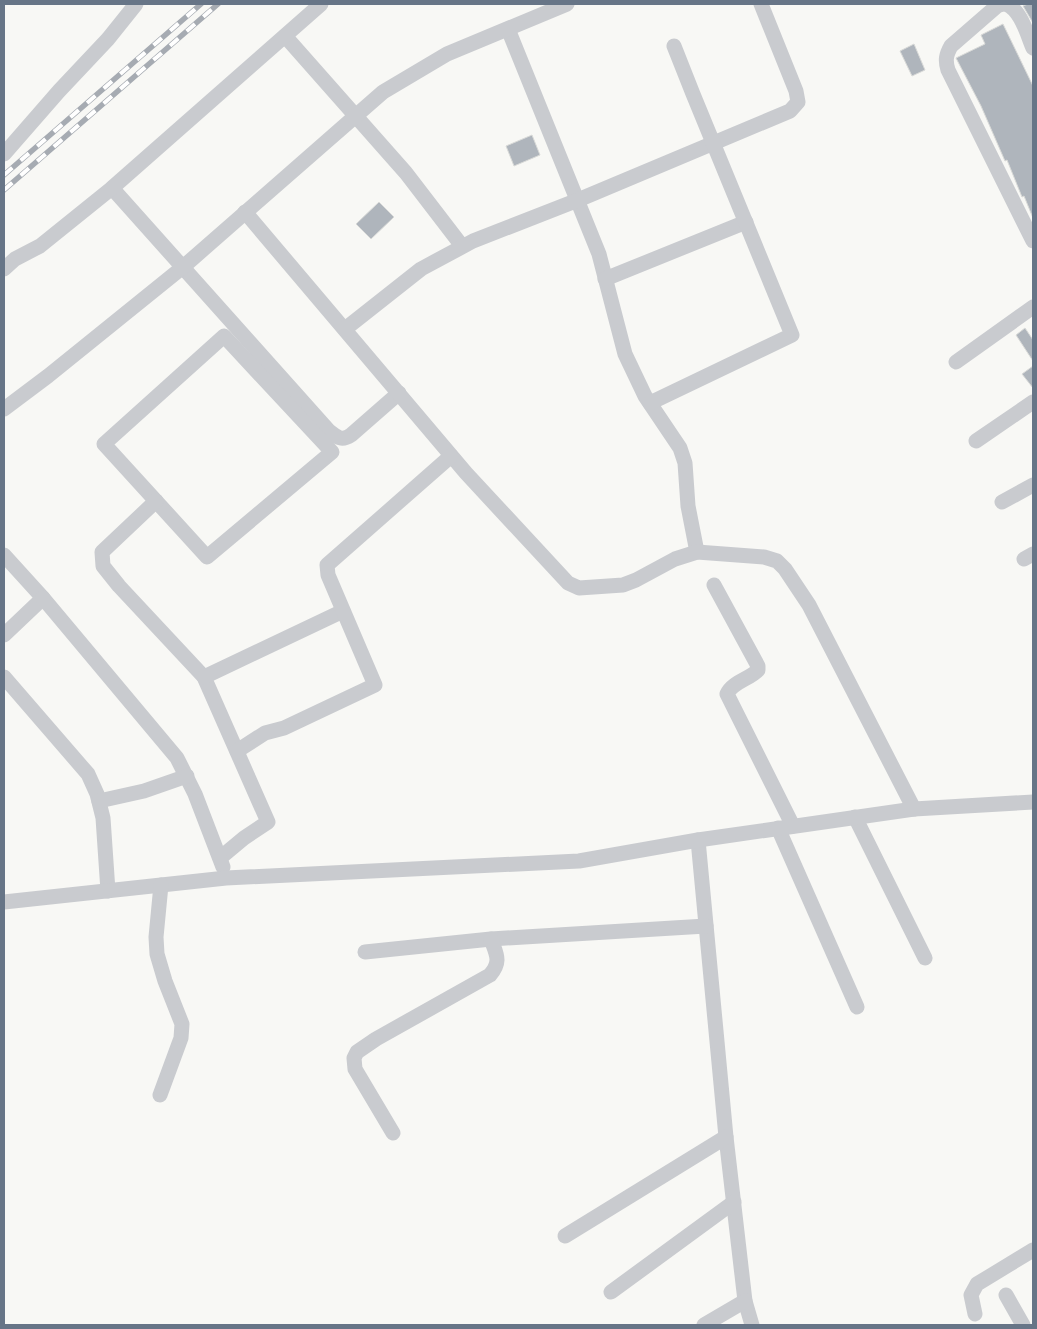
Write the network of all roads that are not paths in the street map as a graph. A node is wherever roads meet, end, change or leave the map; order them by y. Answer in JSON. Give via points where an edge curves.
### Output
{"nodes":[{"id":1,"x":136,"y":4,"type":"edge"},
{"id":2,"x":321,"y":4,"type":"edge"},
{"id":3,"x":567,"y":4,"type":"edge"},
{"id":4,"x":760,"y":4,"type":"edge"},
{"id":5,"x":1005,"y":4,"type":"edge"},
{"id":6,"x":508,"y":29,"type":"junction"},
{"id":7,"x":285,"y":36,"type":"junction"},
{"id":8,"x":674,"y":46,"type":"dead end"},
{"id":9,"x":1033,"y":48,"type":"edge"},
{"id":10,"x":356,"y":115,"type":"junction"},
{"id":11,"x":713,"y":144,"type":"junction"},
{"id":12,"x":4,"y":154,"type":"edge"},
{"id":13,"x":112,"y":188,"type":"junction"},
{"id":14,"x":578,"y":200,"type":"junction"},
{"id":15,"x":245,"y":212,"type":"junction"},
{"id":16,"x":746,"y":222,"type":"junction"},
{"id":17,"x":1033,"y":241,"type":"edge"},
{"id":18,"x":462,"y":246,"type":"junction"},
{"id":19,"x":183,"y":267,"type":"junction"},
{"id":20,"x":4,"y":269,"type":"edge"},
{"id":21,"x":605,"y":279,"type":"junction"},
{"id":22,"x":1033,"y":307,"type":"edge"},
{"id":23,"x":345,"y":329,"type":"junction"},
{"id":24,"x":956,"y":362,"type":"dead end"},
{"id":25,"x":399,"y":393,"type":"junction"},
{"id":26,"x":650,"y":403,"type":"junction"},
{"id":27,"x":4,"y":409,"type":"edge"},
{"id":28,"x":1031,"y":409,"type":"edge"},
{"id":29,"x":976,"y":441,"type":"dead end"},
{"id":30,"x":451,"y":456,"type":"junction"},
{"id":31,"x":1033,"y":485,"type":"edge"},
{"id":32,"x":156,"y":501,"type":"junction"},
{"id":33,"x":1002,"y":502,"type":"dead end"},
{"id":34,"x":697,"y":552,"type":"junction"},
{"id":35,"x":4,"y":555,"type":"edge"},
{"id":36,"x":714,"y":585,"type":"dead end"},
{"id":37,"x":44,"y":598,"type":"junction"},
{"id":38,"x":343,"y":612,"type":"junction"},
{"id":39,"x":4,"y":635,"type":"edge"},
{"id":40,"x":4,"y":677,"type":"edge"},
{"id":41,"x":204,"y":677,"type":"junction"},
{"id":42,"x":236,"y":751,"type":"junction"},
{"id":43,"x":187,"y":776,"type":"junction"},
{"id":44,"x":99,"y":802,"type":"junction"},
{"id":45,"x":1033,"y":802,"type":"edge"},
{"id":46,"x":914,"y":809,"type":"junction"},
{"id":47,"x":855,"y":817,"type":"junction"},
{"id":48,"x":785,"y":827,"type":"junction"},
{"id":49,"x":698,"y":840,"type":"junction"},
{"id":50,"x":220,"y":858,"type":"junction"},
{"id":51,"x":226,"y":878,"type":"junction"},
{"id":52,"x":162,"y":885,"type":"junction"},
{"id":53,"x":108,"y":891,"type":"junction"},
{"id":54,"x":4,"y":902,"type":"edge"},
{"id":55,"x":706,"y":926,"type":"junction"},
{"id":56,"x":491,"y":939,"type":"junction"},
{"id":57,"x":365,"y":952,"type":"dead end"},
{"id":58,"x":925,"y":958,"type":"dead end"},
{"id":59,"x":857,"y":1007,"type":"dead end"},
{"id":60,"x":160,"y":1095,"type":"dead end"},
{"id":61,"x":393,"y":1133,"type":"dead end"},
{"id":62,"x":726,"y":1137,"type":"junction"},
{"id":63,"x":734,"y":1202,"type":"junction"},
{"id":64,"x":565,"y":1236,"type":"dead end"},
{"id":65,"x":1033,"y":1250,"type":"edge"},
{"id":66,"x":611,"y":1292,"type":"dead end"},
{"id":67,"x":1006,"y":1295,"type":"dead end"},
{"id":68,"x":746,"y":1301,"type":"junction"},
{"id":69,"x":975,"y":1314,"type":"dead end"},
{"id":70,"x":704,"y":1325,"type":"edge"},
{"id":71,"x":752,"y":1325,"type":"edge"},
{"id":72,"x":1023,"y":1325,"type":"edge"}],
"edges":[{"from":1,"to":12,"type":"street"},
{"from":2,"to":7,"type":"street"},
{"from":3,"to":6,"type":"street"},
{"from":4,"to":11,"type":"street","via":[[798,102],[790,111]]},
{"from":5,"to":9,"type":"street","via":[[1013,6]]},
{"from":5,"to":17,"type":"street","via":[[997,6],[951,46],[946,62]]},
{"from":6,"to":10,"type":"street","via":[[447,54],[383,92]]},
{"from":6,"to":14,"type":"street"},
{"from":7,"to":10,"type":"street"},
{"from":7,"to":13,"type":"street"},
{"from":8,"to":11,"type":"street"},
{"from":10,"to":15,"type":"street"},
{"from":10,"to":18,"type":"street"},
{"from":11,"to":14,"type":"street"},
{"from":11,"to":16,"type":"street"},
{"from":13,"to":19,"type":"street"},
{"from":13,"to":20,"type":"street","via":[[40,246],[15,259]]},
{"from":14,"to":18,"type":"street"},
{"from":14,"to":21,"type":"street"},
{"from":15,"to":19,"type":"street"},
{"from":15,"to":23,"type":"street"},
{"from":16,"to":21,"type":"street"},
{"from":16,"to":26,"type":"street","via":[[792,335]]},
{"from":18,"to":23,"type":"street","via":[[421,269]]},
{"from":19,"to":25,"type":"street","via":[[339,439],[352,435]]},
{"from":19,"to":27,"type":"street"},
{"from":21,"to":26,"type":"street","via":[[625,354]]},
{"from":22,"to":24,"type":"street"},
{"from":23,"to":25,"type":"street"},
{"from":25,"to":30,"type":"street"},
{"from":26,"to":34,"type":"street","via":[[680,448],[685,463],[688,506]]},
{"from":28,"to":29,"type":"street"},
{"from":30,"to":34,"type":"street","via":[[568,583],[580,588],[623,585],[675,559]]},
{"from":30,"to":38,"type":"street","via":[[327,565]]},
{"from":31,"to":33,"type":"street"},
{"from":32,"to":32,"type":"street","via":[[207,557],[332,452],[224,336],[104,444]]},
{"from":32,"to":41,"type":"street","via":[[102,552],[103,566]]},
{"from":34,"to":46,"type":"street","via":[[764,557],[777,561],[785,569],[809,605]]},
{"from":35,"to":37,"type":"street"},
{"from":36,"to":48,"type":"street","via":[[758,666],[755,674],[730,689],[728,694]]},
{"from":37,"to":39,"type":"street"},
{"from":37,"to":43,"type":"street","via":[[177,758]]},
{"from":38,"to":41,"type":"street"},
{"from":38,"to":42,"type":"street","via":[[375,685],[284,728],[265,733]]},
{"from":40,"to":44,"type":"street","via":[[88,774]]},
{"from":41,"to":42,"type":"street"},
{"from":42,"to":50,"type":"street","via":[[268,822]]},
{"from":43,"to":44,"type":"street"},
{"from":43,"to":50,"type":"street"},
{"from":44,"to":53,"type":"street"},
{"from":45,"to":46,"type":"street"},
{"from":46,"to":47,"type":"street"},
{"from":47,"to":48,"type":"street"},
{"from":47,"to":58,"type":"street"},
{"from":48,"to":49,"type":"street"},
{"from":48,"to":59,"type":"street"},
{"from":49,"to":51,"type":"street","via":[[579,861]]},
{"from":49,"to":55,"type":"street"},
{"from":50,"to":51,"type":"street"},
{"from":51,"to":52,"type":"street"},
{"from":52,"to":53,"type":"street"},
{"from":52,"to":60,"type":"street","via":[[157,954],[182,1024],[181,1038]]},
{"from":53,"to":54,"type":"street"},
{"from":55,"to":56,"type":"street"},
{"from":55,"to":62,"type":"street"},
{"from":56,"to":57,"type":"street"},
{"from":56,"to":61,"type":"street","via":[[498,961],[490,975],[357,1052],[355,1070]]},
{"from":62,"to":63,"type":"street"},
{"from":62,"to":64,"type":"street"},
{"from":63,"to":66,"type":"street"},
{"from":63,"to":68,"type":"street"},
{"from":65,"to":69,"type":"street","via":[[976,1284],[971,1296]]},
{"from":67,"to":72,"type":"street"},
{"from":68,"to":70,"type":"street"},
{"from":68,"to":71,"type":"street"}]}
